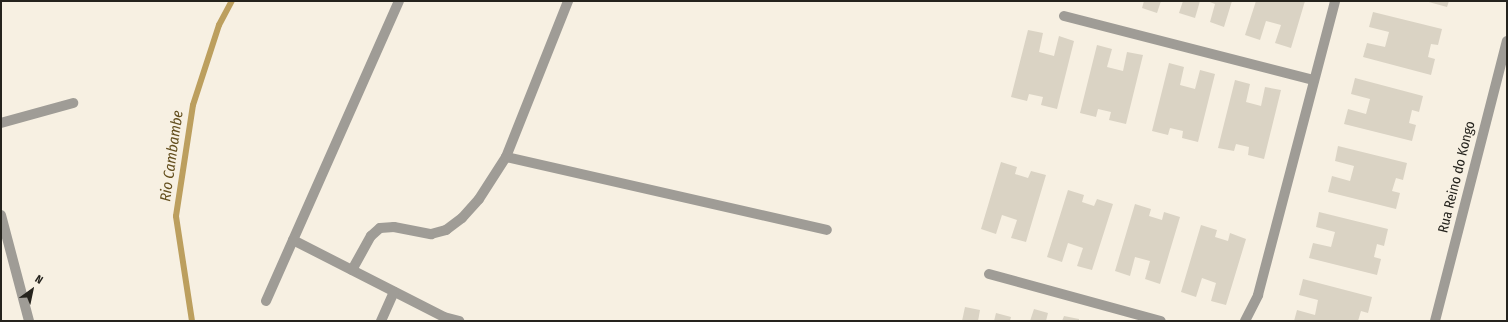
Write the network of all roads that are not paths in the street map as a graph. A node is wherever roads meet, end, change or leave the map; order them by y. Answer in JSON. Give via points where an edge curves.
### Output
{"nodes":[{"id":1,"x":399,"y":1,"type":"edge"},
{"id":2,"x":568,"y":1,"type":"edge"},
{"id":3,"x":1335,"y":1,"type":"edge"},
{"id":4,"x":1064,"y":16,"type":"dead end"},
{"id":5,"x":1507,"y":41,"type":"edge"},
{"id":6,"x":1503,"y":64,"type":"edge"},
{"id":7,"x":1314,"y":80,"type":"junction"},
{"id":8,"x":74,"y":103,"type":"dead end"},
{"id":9,"x":1,"y":124,"type":"edge"},
{"id":10,"x":506,"y":157,"type":"junction"},
{"id":11,"x":1,"y":215,"type":"edge"},
{"id":12,"x":3,"y":230,"type":"edge"},
{"id":13,"x":827,"y":230,"type":"dead end"},
{"id":14,"x":293,"y":240,"type":"junction"},
{"id":15,"x":352,"y":270,"type":"junction"},
{"id":16,"x":989,"y":274,"type":"dead end"},
{"id":17,"x":394,"y":292,"type":"junction"},
{"id":18,"x":266,"y":301,"type":"dead end"},
{"id":19,"x":29,"y":321,"type":"edge"},
{"id":20,"x":381,"y":321,"type":"edge"},
{"id":21,"x":460,"y":321,"type":"edge"},
{"id":22,"x":1162,"y":321,"type":"edge"},
{"id":23,"x":1245,"y":321,"type":"edge"},
{"id":24,"x":1434,"y":321,"type":"edge"}],
"edges":[{"from":1,"to":14,"type":"street"},
{"from":2,"to":10,"type":"street"},
{"from":3,"to":7,"type":"street"},
{"from":4,"to":7,"type":"street"},
{"from":5,"to":6,"type":"street","name":"Rua Reino do Kongo"},
{"from":6,"to":24,"type":"street","name":"Rua Reino do Kongo"},
{"from":7,"to":23,"type":"street","via":[[1258,295]]},
{"from":8,"to":9,"type":"street"},
{"from":10,"to":13,"type":"street"},
{"from":10,"to":15,"type":"street","via":[[479,199],[462,218],[446,230],[431,234],[394,227],[380,228],[371,236]]},
{"from":11,"to":12,"type":"street"},
{"from":12,"to":19,"type":"street"},
{"from":14,"to":15,"type":"street"},
{"from":14,"to":18,"type":"street"},
{"from":15,"to":17,"type":"street"},
{"from":16,"to":22,"type":"street"},
{"from":17,"to":20,"type":"street"},
{"from":17,"to":21,"type":"street","via":[[444,317]]}]}
